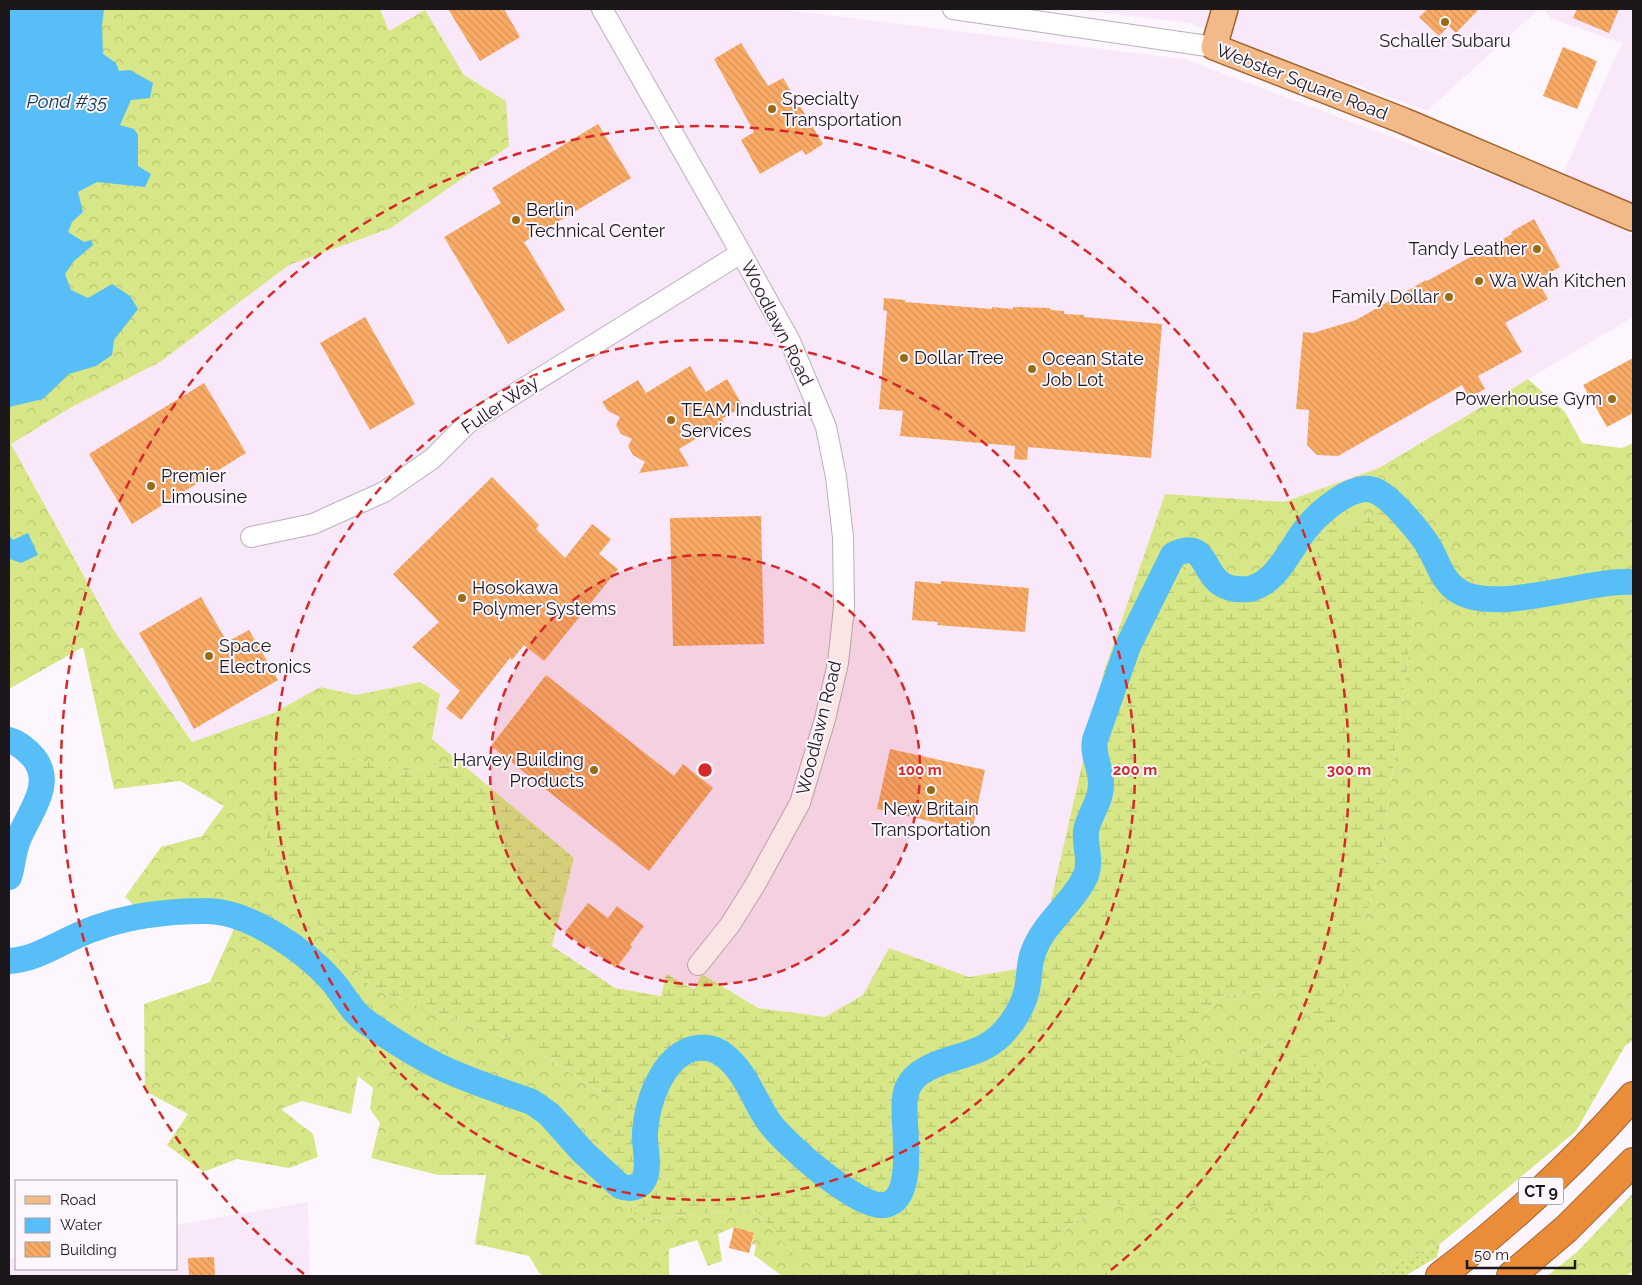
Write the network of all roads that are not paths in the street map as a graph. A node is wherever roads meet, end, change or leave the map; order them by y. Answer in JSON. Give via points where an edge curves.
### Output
{"nodes":[{"id":1,"x":602,"y":9,"type":"edge"},
{"id":2,"x":952,"y":9,"type":"edge"},
{"id":3,"x":1225,"y":9,"type":"edge"},
{"id":4,"x":1214,"y":47,"type":"junction"},
{"id":5,"x":1633,"y":218,"type":"edge"},
{"id":6,"x":741,"y":253,"type":"junction"},
{"id":7,"x":251,"y":537,"type":"dead end"},
{"id":8,"x":698,"y":965,"type":"dead end"},
{"id":9,"x":1633,"y":1096,"type":"edge"},
{"id":10,"x":1633,"y":1162,"type":"edge"},
{"id":11,"x":1440,"y":1276,"type":"edge"},
{"id":12,"x":1512,"y":1276,"type":"edge"}],
"edges":[{"from":1,"to":6,"type":"street","name":"Woodlawn Road"},
{"from":2,"to":4,"type":"street","name":"Webster Square Road"},
{"from":3,"to":4,"type":"main road"},
{"from":4,"to":5,"type":"main road","name":"Webster Square Road"},
{"from":6,"to":7,"type":"street","name":"Fuller Way","via":[[468,423],[432,459],[384,492],[313,524]]},
{"from":6,"to":8,"type":"street","name":"Woodlawn Road","via":[[790,341],[826,427],[843,537],[844,607],[838,663],[800,803],[730,925]]},
{"from":9,"to":11,"type":"highway","number":"CT 9","via":[[1529,1202]]},
{"from":10,"to":12,"type":"highway","number":"CT 9","via":[[1566,1229]]}]}
